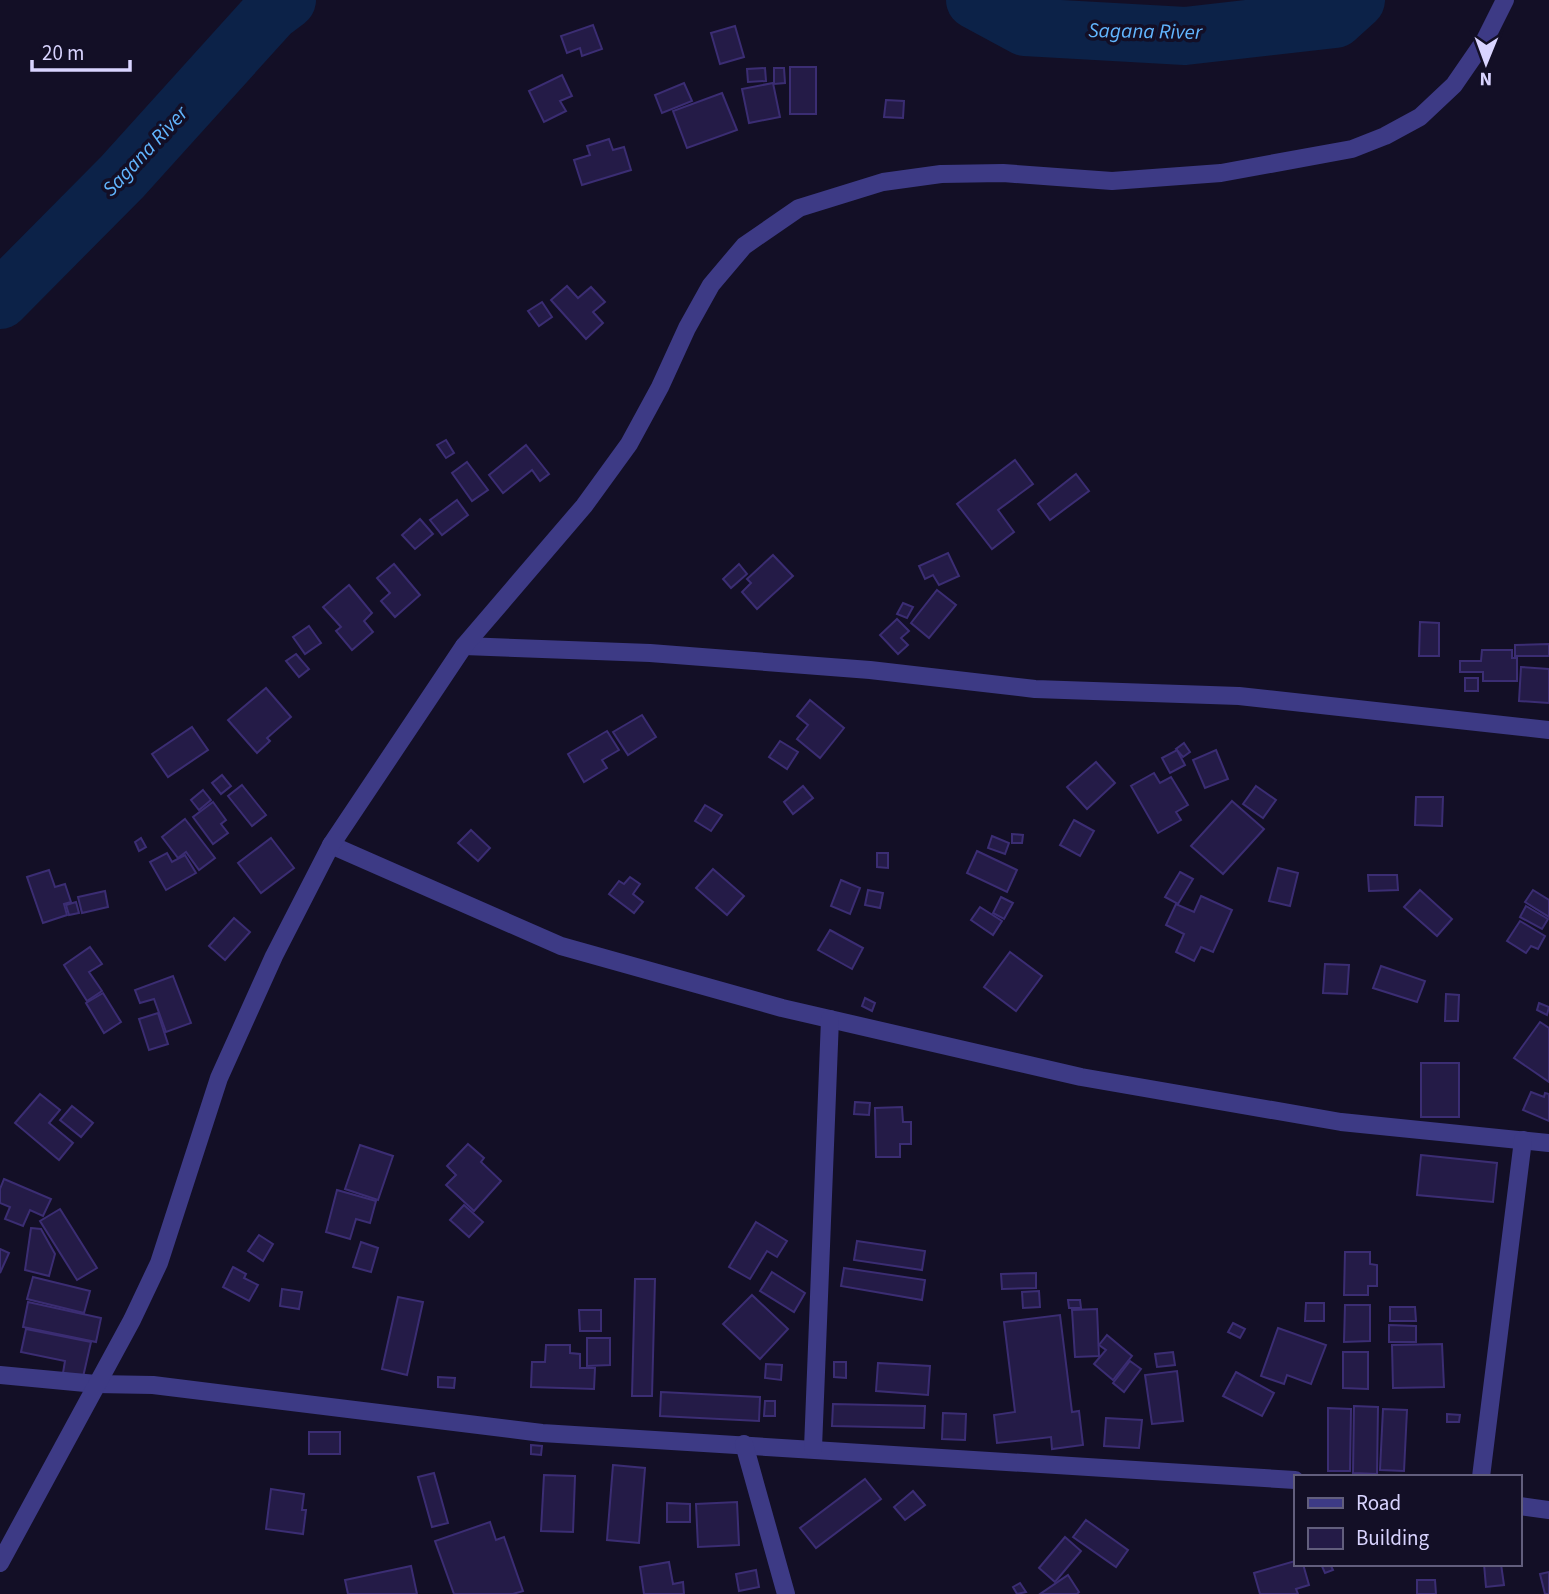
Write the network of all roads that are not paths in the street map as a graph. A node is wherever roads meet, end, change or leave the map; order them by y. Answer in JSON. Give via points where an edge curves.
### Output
{"nodes":[{"id":1,"x":1505,"y":0,"type":"edge"},
{"id":2,"x":464,"y":646,"type":"junction"},
{"id":3,"x":1549,"y":730,"type":"edge"},
{"id":4,"x":331,"y":845,"type":"junction"},
{"id":5,"x":830,"y":1019,"type":"junction"},
{"id":6,"x":1523,"y":1140,"type":"junction"},
{"id":7,"x":1549,"y":1143,"type":"edge"},
{"id":8,"x":0,"y":1375,"type":"edge"},
{"id":9,"x":96,"y":1384,"type":"junction"},
{"id":10,"x":744,"y":1444,"type":"junction"},
{"id":11,"x":813,"y":1448,"type":"junction"},
{"id":12,"x":1481,"y":1475,"type":"edge"},
{"id":13,"x":1294,"y":1480,"type":"edge"},
{"id":14,"x":1521,"y":1506,"type":"edge"},
{"id":15,"x":1549,"y":1510,"type":"edge"},
{"id":16,"x":0,"y":1563,"type":"edge"},
{"id":17,"x":786,"y":1594,"type":"edge"}],
"edges":[{"from":1,"to":2,"type":"street","via":[[1454,85],[1420,117],[1352,149],[1221,173],[1112,181],[1003,173],[941,174],[883,181],[799,208],[744,246],[711,285],[629,444],[584,506]]},
{"from":2,"to":3,"type":"street","via":[[650,653],[1035,688],[1239,696]]},
{"from":2,"to":4,"type":"street"},
{"from":4,"to":5,"type":"street","via":[[561,946]]},
{"from":4,"to":9,"type":"street","via":[[219,1078],[159,1263]]},
{"from":5,"to":6,"type":"street","via":[[1081,1077],[1341,1122]]},
{"from":5,"to":11,"type":"street"},
{"from":6,"to":7,"type":"street"},
{"from":6,"to":12,"type":"street"},
{"from":8,"to":9,"type":"street"},
{"from":9,"to":10,"type":"street","via":[[153,1385],[542,1433]]},
{"from":9,"to":16,"type":"street"},
{"from":10,"to":11,"type":"street"},
{"from":10,"to":17,"type":"street"},
{"from":11,"to":13,"type":"street"},
{"from":14,"to":15,"type":"street"}]}
